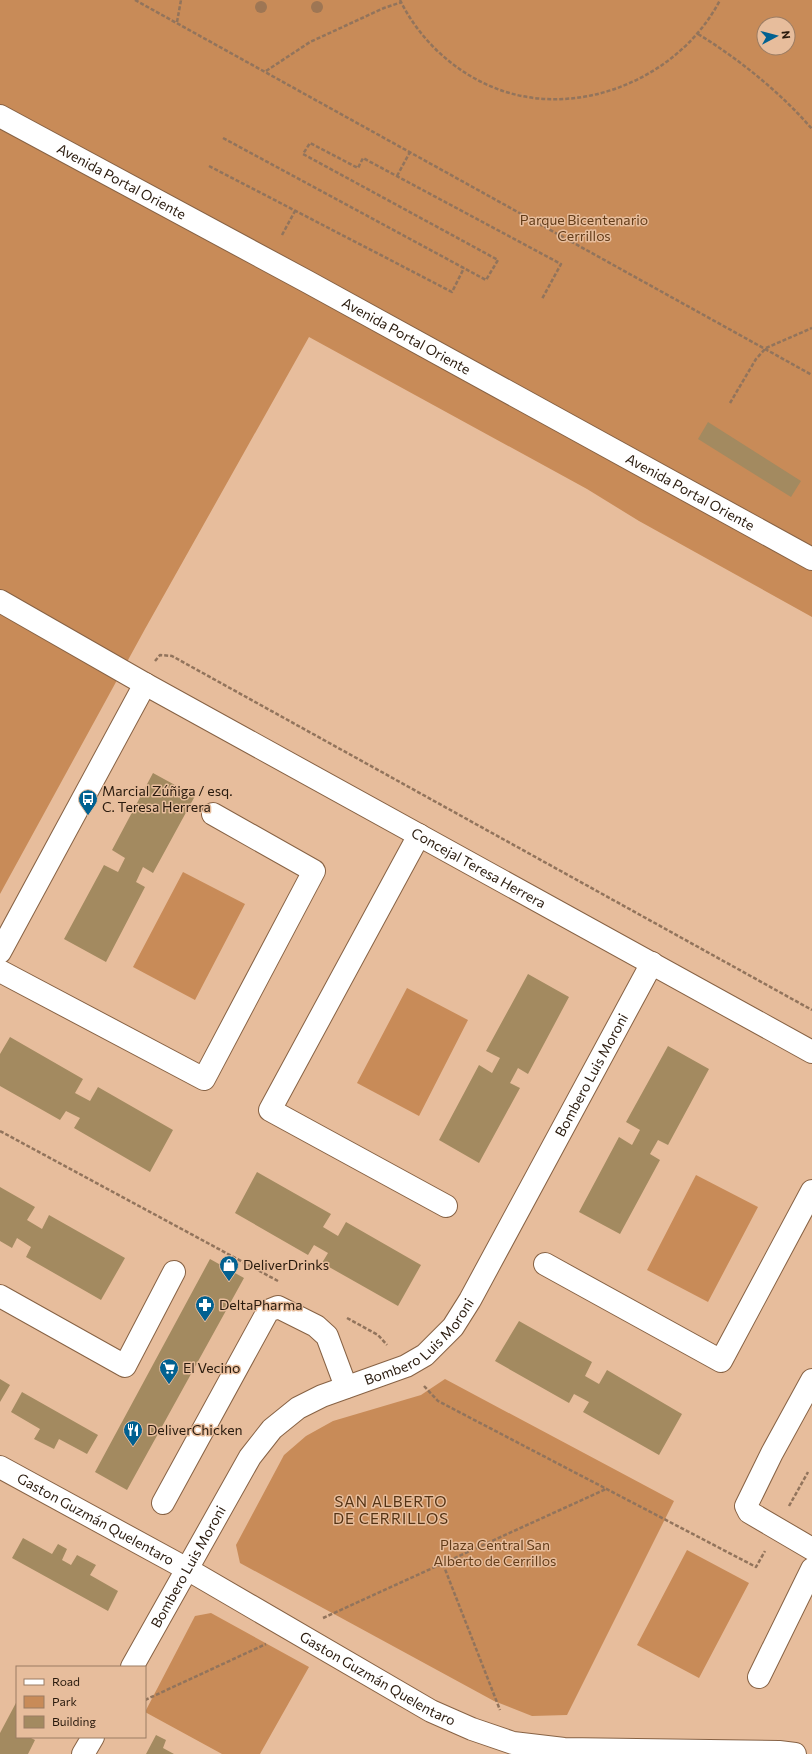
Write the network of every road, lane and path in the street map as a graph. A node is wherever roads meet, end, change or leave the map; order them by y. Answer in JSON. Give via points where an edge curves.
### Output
{"nodes":[{"id":1,"x":135,"y":0,"type":"edge"},
{"id":2,"x":181,"y":0,"type":"edge"},
{"id":3,"x":720,"y":0,"type":"edge"},
{"id":4,"x":401,"y":1,"type":"edge"},
{"id":5,"x":177,"y":22,"type":"junction"},
{"id":6,"x":698,"y":34,"type":"junction"},
{"id":7,"x":266,"y":71,"type":"junction"},
{"id":8,"x":0,"y":116,"type":"edge"},
{"id":9,"x":812,"y":129,"type":"edge"},
{"id":10,"x":223,"y":138,"type":"dead end"},
{"id":11,"x":410,"y":152,"type":"junction"},
{"id":12,"x":209,"y":166,"type":"dead end"},
{"id":13,"x":397,"y":176,"type":"junction"},
{"id":14,"x":295,"y":211,"type":"junction"},
{"id":15,"x":282,"y":235,"type":"dead end"},
{"id":16,"x":464,"y":268,"type":"junction"},
{"id":17,"x":542,"y":299,"type":"dead end"},
{"id":18,"x":812,"y":328,"type":"edge"},
{"id":19,"x":766,"y":348,"type":"junction"},
{"id":20,"x":812,"y":375,"type":"edge"},
{"id":21,"x":730,"y":403,"type":"dead end"},
{"id":22,"x":812,"y":559,"type":"edge"},
{"id":23,"x":0,"y":601,"type":"edge"},
{"id":24,"x":145,"y":684,"type":"junction"},
{"id":25,"x":213,"y":814,"type":"dead end"},
{"id":26,"x":419,"y":835,"type":"junction"},
{"id":27,"x":0,"y":952,"type":"edge"},
{"id":28,"x":652,"y":963,"type":"junction"},
{"id":29,"x":0,"y":971,"type":"edge"},
{"id":30,"x":812,"y":1010,"type":"edge"},
{"id":31,"x":812,"y":1052,"type":"edge"},
{"id":32,"x":812,"y":1190,"type":"edge"},
{"id":33,"x":446,"y":1206,"type":"dead end"},
{"id":34,"x":545,"y":1264,"type":"dead end"},
{"id":35,"x":174,"y":1272,"type":"dead end"},
{"id":36,"x":0,"y":1296,"type":"edge"},
{"id":37,"x":812,"y":1380,"type":"edge"},
{"id":38,"x":346,"y":1387,"type":"junction"},
{"id":39,"x":0,"y":1467,"type":"edge"},
{"id":40,"x":607,"y":1489,"type":"dead end"},
{"id":41,"x":163,"y":1503,"type":"dead end"},
{"id":42,"x":812,"y":1550,"type":"edge"},
{"id":43,"x":443,"y":1564,"type":"junction"},
{"id":44,"x":187,"y":1569,"type":"junction"},
{"id":45,"x":812,"y":1569,"type":"edge"},
{"id":46,"x":295,"y":1631,"type":"junction"},
{"id":47,"x":133,"y":1666,"type":"edge"},
{"id":48,"x":759,"y":1677,"type":"dead end"},
{"id":49,"x":146,"y":1700,"type":"edge"},
{"id":50,"x":92,"y":1738,"type":"edge"},
{"id":51,"x":513,"y":1742,"type":"junction"},
{"id":52,"x":83,"y":1754,"type":"edge"},
{"id":53,"x":794,"y":1754,"type":"edge"}],
"edges":[{"from":1,"to":5,"type":"path"},
{"from":2,"to":5,"type":"path"},
{"from":3,"to":6,"type":"path"},
{"from":4,"to":6,"type":"path","via":[[423,36],[462,71],[497,89],[535,98],[586,96],[636,81],[668,61]]},
{"from":4,"to":7,"type":"path","via":[[310,42]]},
{"from":5,"to":7,"type":"path"},
{"from":6,"to":9,"type":"path","via":[[763,81]]},
{"from":7,"to":11,"type":"path"},
{"from":8,"to":22,"type":"street","name":"Avenida Portal Oriente"},
{"from":10,"to":16,"type":"path"},
{"from":11,"to":13,"type":"path"},
{"from":11,"to":19,"type":"path"},
{"from":12,"to":14,"type":"path"},
{"from":13,"to":16,"type":"path","via":[[363,158],[358,168],[310,143],[303,154],[498,260],[486,280]]},
{"from":13,"to":17,"type":"path","via":[[561,264]]},
{"from":14,"to":15,"type":"path"},
{"from":14,"to":16,"type":"path","via":[[452,292]]},
{"from":18,"to":19,"type":"path"},
{"from":19,"to":20,"type":"path"},
{"from":19,"to":21,"type":"path","via":[[756,359]]},
{"from":23,"to":24,"type":"street","name":"Concejal Teresa Herrera"},
{"from":24,"to":26,"type":"street","name":"Concejal Teresa Herrera"},
{"from":24,"to":27,"type":"street"},
{"from":24,"to":30,"type":"path","via":[[156,658],[160,655],[172,656]]},
{"from":25,"to":29,"type":"street","via":[[314,871],[204,1079]]},
{"from":26,"to":28,"type":"street","name":"Concejal Teresa Herrera"},
{"from":26,"to":33,"type":"street","via":[[270,1110]]},
{"from":28,"to":31,"type":"street","name":"Concejal Teresa Herrera"},
{"from":28,"to":38,"type":"street","name":"Bombero Luis Moroni","via":[[453,1328],[425,1356],[406,1366]]},
{"from":32,"to":34,"type":"street","via":[[721,1361]]},
{"from":35,"to":36,"type":"street","via":[[125,1366]]},
{"from":37,"to":42,"type":"street","via":[[746,1506],[749,1512]]},
{"from":38,"to":41,"type":"street","via":[[327,1336],[316,1326],[278,1307],[268,1312]]},
{"from":38,"to":44,"type":"street","name":"Bombero Luis Moroni","via":[[298,1408],[272,1429],[250,1457]]},
{"from":39,"to":44,"type":"street","name":"Gaston Guzmán Quelentaro"},
{"from":40,"to":43,"type":"path"},
{"from":43,"to":46,"type":"path"},
{"from":43,"to":51,"type":"path"},
{"from":44,"to":46,"type":"street","name":"Gaston Guzmán Quelentaro"},
{"from":44,"to":47,"type":"street","name":"Bombero Luis Moroni"},
{"from":45,"to":48,"type":"street"},
{"from":46,"to":49,"type":"path"},
{"from":46,"to":51,"type":"street","name":"Gaston Guzmán Quelentaro","via":[[431,1711],[472,1729]]},
{"from":50,"to":52,"type":"street"},
{"from":51,"to":53,"type":"street","name":"Gaston Guzmán Quelentaro","via":[[564,1749]]}]}
